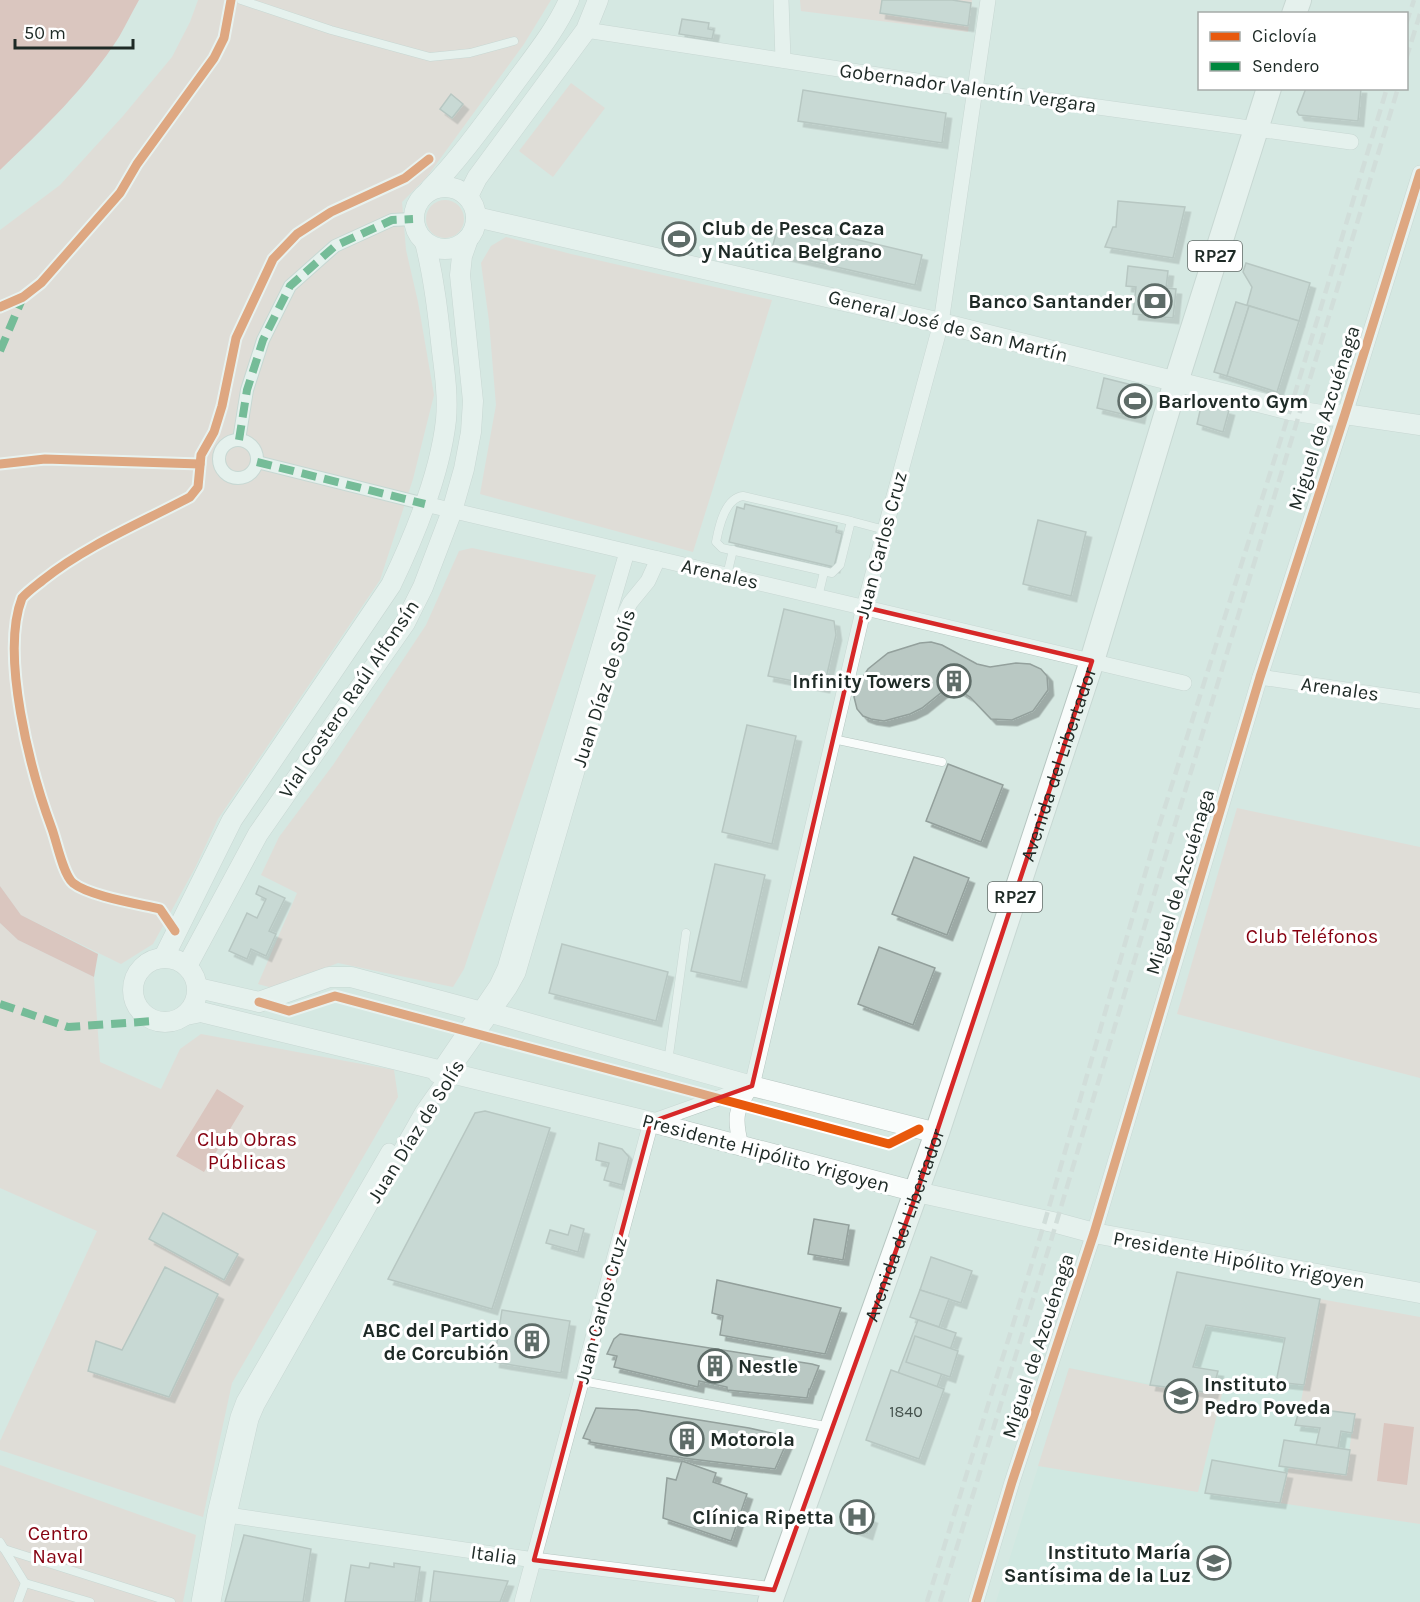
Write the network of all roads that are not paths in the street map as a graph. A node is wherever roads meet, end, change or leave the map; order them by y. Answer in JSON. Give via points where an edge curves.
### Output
{"nodes":[{"id":1,"x":241,"y":0,"type":"edge"},
{"id":2,"x":569,"y":0,"type":"edge"},
{"id":3,"x":598,"y":0,"type":"edge"},
{"id":4,"x":781,"y":0,"type":"edge"},
{"id":5,"x":988,"y":0,"type":"edge"},
{"id":6,"x":586,"y":30,"type":"junction"},
{"id":7,"x":514,"y":41,"type":"dead end"},
{"id":8,"x":783,"y":60,"type":"junction"},
{"id":9,"x":975,"y":90,"type":"junction"},
{"id":10,"x":1268,"y":90,"type":"edge"},
{"id":11,"x":1255,"y":129,"type":"junction"},
{"id":12,"x":1351,"y":142,"type":"dead end"},
{"id":13,"x":1420,"y":173,"type":"edge"},
{"id":14,"x":430,"y":189,"type":"junction"},
{"id":15,"x":468,"y":196,"type":"junction"},
{"id":16,"x":476,"y":217,"type":"junction"},
{"id":17,"x":413,"y":219,"type":"junction"},
{"id":18,"x":468,"y":239,"type":"junction"},
{"id":19,"x":425,"y":242,"type":"junction"},
{"id":20,"x":941,"y":323,"type":"junction"},
{"id":21,"x":1176,"y":382,"type":"junction"},
{"id":22,"x":1346,"y":414,"type":"junction"},
{"id":23,"x":1420,"y":424,"type":"edge"},
{"id":24,"x":239,"y":440,"type":"junction"},
{"id":25,"x":256,"y":462,"type":"junction"},
{"id":26,"x":425,"y":504,"type":"junction"},
{"id":27,"x":452,"y":511,"type":"junction"},
{"id":28,"x":851,"y":521,"type":"junction"},
{"id":29,"x":885,"y":530,"type":"junction"},
{"id":30,"x":733,"y":550,"type":"junction"},
{"id":31,"x":627,"y":552,"type":"junction"},
{"id":32,"x":658,"y":559,"type":"junction"},
{"id":33,"x":824,"y":572,"type":"junction"},
{"id":34,"x":727,"y":575,"type":"junction"},
{"id":35,"x":818,"y":597,"type":"junction"},
{"id":36,"x":864,"y":608,"type":"junction"},
{"id":37,"x":1092,"y":661,"type":"junction"},
{"id":38,"x":1260,"y":677,"type":"junction"},
{"id":39,"x":1184,"y":683,"type":"dead end"},
{"id":40,"x":1420,"y":701,"type":"edge"},
{"id":41,"x":833,"y":739,"type":"junction"},
{"id":42,"x":942,"y":762,"type":"dead end"},
{"id":43,"x":686,"y":933,"type":"dead end"},
{"id":44,"x":164,"y":957,"type":"junction"},
{"id":45,"x":187,"y":966,"type":"junction"},
{"id":46,"x":198,"y":988,"type":"junction"},
{"id":47,"x":485,"y":1012,"type":"junction"},
{"id":48,"x":186,"y":1015,"type":"junction"},
{"id":49,"x":668,"y":1063,"type":"junction"},
{"id":50,"x":444,"y":1072,"type":"junction"},
{"id":51,"x":752,"y":1086,"type":"junction"},
{"id":52,"x":651,"y":1122,"type":"junction"},
{"id":53,"x":937,"y":1133,"type":"junction"},
{"id":54,"x":741,"y":1146,"type":"junction"},
{"id":55,"x":917,"y":1192,"type":"junction"},
{"id":56,"x":1094,"y":1233,"type":"junction"},
{"id":57,"x":1420,"y":1293,"type":"edge"},
{"id":58,"x":582,"y":1381,"type":"junction"},
{"id":59,"x":832,"y":1427,"type":"junction"},
{"id":60,"x":222,"y":1514,"type":"junction"},
{"id":61,"x":1,"y":1548,"type":"edge"},
{"id":62,"x":534,"y":1560,"type":"junction"},
{"id":63,"x":25,"y":1583,"type":"junction"},
{"id":64,"x":61,"y":1592,"type":"junction"},
{"id":65,"x":772,"y":1596,"type":"edge"},
{"id":66,"x":18,"y":1602,"type":"edge"},
{"id":67,"x":57,"y":1602,"type":"edge"},
{"id":68,"x":90,"y":1602,"type":"edge"},
{"id":69,"x":171,"y":1602,"type":"edge"},
{"id":70,"x":200,"y":1602,"type":"edge"},
{"id":71,"x":213,"y":1602,"type":"edge"},
{"id":72,"x":522,"y":1602,"type":"edge"},
{"id":73,"x":976,"y":1602,"type":"edge"}],
"edges":[{"from":1,"to":7,"type":"lane","via":[[430,57],[470,53]]},
{"from":2,"to":14,"type":"street","via":[[522,74],[453,166]]},
{"from":3,"to":6,"type":"street"},
{"from":4,"to":8,"type":"street"},
{"from":5,"to":9,"type":"street","name":"Juan Carlos Cruz"},
{"from":6,"to":8,"type":"street","name":"Gobernador Valentín Vergara"},
{"from":6,"to":15,"type":"street","via":[[477,178]]},
{"from":8,"to":9,"type":"street","name":"Gobernador Valentín Vergara"},
{"from":9,"to":11,"type":"street","name":"Gobernador Valentín Vergara"},
{"from":9,"to":20,"type":"street","name":"Juan Carlos Cruz"},
{"from":10,"to":11,"type":"main road","name":"Avenida del Libertador","number":"RP27"},
{"from":11,"to":12,"type":"street","name":"Gobernador Valentín Vergara"},
{"from":11,"to":21,"type":"main road","name":"Avenida del Libertador","number":"RP27"},
{"from":13,"to":22,"type":"street","name":"Miguel de Azcuénaga"},
{"from":14,"to":15,"type":"street","via":[[450,187]]},
{"from":14,"to":17,"type":"street","via":[[417,202]]},
{"from":15,"to":16,"type":"street"},
{"from":16,"to":18,"type":"street"},
{"from":16,"to":20,"type":"street","name":"General José de San Martín"},
{"from":17,"to":19,"type":"street"},
{"from":17,"to":24,"type":"street","via":[[392,220],[335,246],[290,286],[263,340],[247,390]]},
{"from":18,"to":19,"type":"street","via":[[461,245],[442,249]]},
{"from":18,"to":27,"type":"street","name":"Vial Costero Raúl Alfonsín","via":[[460,275],[473,414]]},
{"from":19,"to":26,"type":"street","name":"Vial Costero Raúl Alfonsín","via":[[436,294],[447,393],[443,439]]},
{"from":20,"to":21,"type":"street","name":"General José de San Martín"},
{"from":20,"to":29,"type":"street","name":"Juan Carlos Cruz"},
{"from":21,"to":22,"type":"street","name":"General José de San Martín","via":[[1290,410],[1328,416]]},
{"from":21,"to":37,"type":"main road","name":"Avenida del Libertador","number":"RP27"},
{"from":22,"to":23,"type":"street","name":"General José de San Martín"},
{"from":22,"to":38,"type":"street","name":"Miguel de Azcuénaga"},
{"from":24,"to":25,"type":"street","via":[[253,447]]},
{"from":24,"to":25,"type":"street","via":[[226,444],[222,450],[219,457],[223,470],[242,477],[254,469]]},
{"from":25,"to":26,"type":"street","name":"Arenales"},
{"from":26,"to":27,"type":"street","name":"Arenales"},
{"from":26,"to":44,"type":"street","name":"Vial Costero Raúl Alfonsín","via":[[391,585],[232,820]]},
{"from":27,"to":31,"type":"street","name":"Arenales"},
{"from":27,"to":45,"type":"street","name":"Vial Costero Raúl Alfonsín","via":[[405,623],[258,834]]},
{"from":28,"to":29,"type":"lane"},
{"from":28,"to":30,"type":"lane","via":[[739,496],[727,509],[716,542]]},
{"from":28,"to":33,"type":"lane","via":[[837,569]]},
{"from":29,"to":36,"type":"street","name":"Juan Carlos Cruz"},
{"from":30,"to":33,"type":"lane"},
{"from":30,"to":34,"type":"lane"},
{"from":31,"to":32,"type":"street","name":"Arenales"},
{"from":31,"to":47,"type":"street","name":"Juan Díaz de Solís","via":[[505,968]]},
{"from":32,"to":34,"type":"street","name":"Arenales"},
{"from":32,"to":47,"type":"street","name":"Juan Díaz de Solís","via":[[620,624],[518,973]]},
{"from":33,"to":35,"type":"lane"},
{"from":34,"to":35,"type":"street","name":"Arenales"},
{"from":35,"to":36,"type":"street","name":"Arenales"},
{"from":36,"to":37,"type":"street","name":"Arenales"},
{"from":36,"to":41,"type":"street","name":"Juan Carlos Cruz"},
{"from":37,"to":39,"type":"street","name":"Arenales"},
{"from":37,"to":53,"type":"main road","name":"Avenida del Libertador","number":"RP27"},
{"from":38,"to":40,"type":"street","name":"Arenales"},
{"from":38,"to":56,"type":"street","name":"Miguel de Azcuénaga"},
{"from":41,"to":42,"type":"lane"},
{"from":41,"to":51,"type":"street","name":"Juan Carlos Cruz"},
{"from":43,"to":49,"type":"lane"},
{"from":44,"to":45,"type":"street"},
{"from":44,"to":48,"type":"street","via":[[143,966],[136,975],[133,996],[137,1007],[154,1021],[165,1023]]},
{"from":45,"to":46,"type":"street"},
{"from":46,"to":47,"type":"street","via":[[259,1002],[329,976],[351,977]]},
{"from":46,"to":48,"type":"street","via":[[193,1008]]},
{"from":47,"to":49,"type":"street"},
{"from":47,"to":50,"type":"street","name":"Juan Díaz de Solís"},
{"from":48,"to":50,"type":"street","name":"Presidente Hipólito Yrigoyen","via":[[201,1012]]},
{"from":49,"to":51,"type":"street"},
{"from":50,"to":52,"type":"street","name":"Presidente Hipólito Yrigoyen"},
{"from":50,"to":60,"type":"street","name":"Juan Díaz de Solís","via":[[413,1109],[244,1401]]},
{"from":51,"to":52,"type":"street"},
{"from":51,"to":53,"type":"street"},
{"from":51,"to":54,"type":"street","name":"Juan Carlos Cruz","via":[[738,1104],[736,1127]]},
{"from":52,"to":54,"type":"street","name":"Presidente Hipólito Yrigoyen"},
{"from":52,"to":58,"type":"street","name":"Juan Carlos Cruz"},
{"from":53,"to":55,"type":"main road","name":"Avenida del Libertador","number":"RP27"},
{"from":54,"to":55,"type":"street","name":"Presidente Hipólito Yrigoyen"},
{"from":55,"to":56,"type":"street","name":"Presidente Hipólito Yrigoyen"},
{"from":55,"to":59,"type":"main road","name":"Avenida del Libertador","number":"RP27"},
{"from":56,"to":57,"type":"street","name":"Presidente Hipólito Yrigoyen"},
{"from":56,"to":73,"type":"street","name":"Miguel de Azcuénaga"},
{"from":58,"to":59,"type":"lane"},
{"from":58,"to":62,"type":"street","name":"Juan Carlos Cruz"},
{"from":59,"to":65,"type":"main road","name":"Avenida del Libertador","number":"RP27"},
{"from":60,"to":62,"type":"street","name":"Italia"},
{"from":60,"to":70,"type":"street","name":"Juan Díaz de Solís"},
{"from":60,"to":71,"type":"street","name":"Juan Díaz de Solís"},
{"from":61,"to":63,"type":"lane"},
{"from":61,"to":69,"type":"lane"},
{"from":62,"to":65,"type":"street","name":"Italia"},
{"from":62,"to":72,"type":"street","name":"Juan Carlos Cruz"},
{"from":63,"to":64,"type":"lane"},
{"from":63,"to":66,"type":"lane"},
{"from":64,"to":67,"type":"lane"},
{"from":64,"to":68,"type":"lane"}]}
